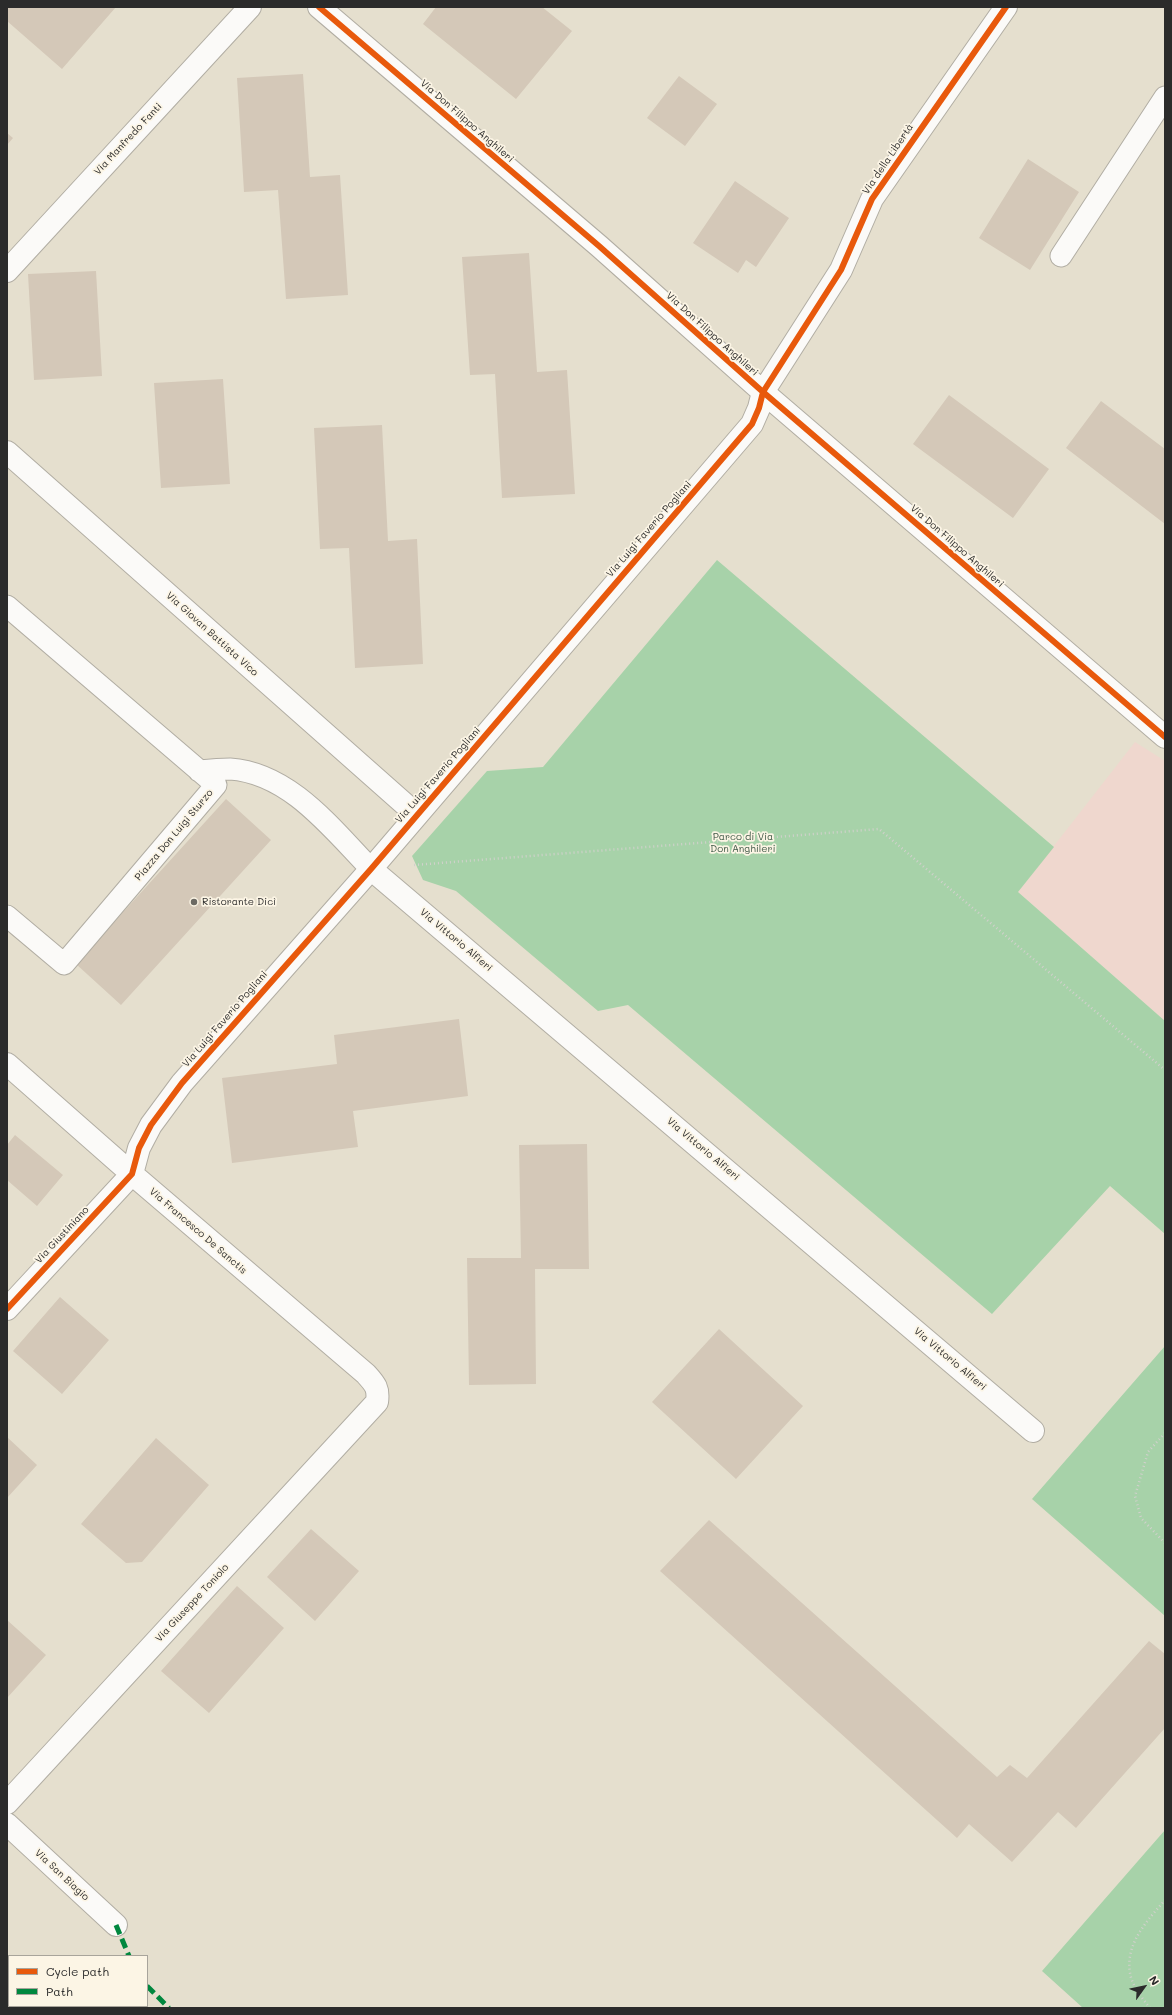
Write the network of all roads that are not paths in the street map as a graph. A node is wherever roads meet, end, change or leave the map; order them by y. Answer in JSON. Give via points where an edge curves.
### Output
{"nodes":[{"id":1,"x":250,"y":7,"type":"edge"},
{"id":2,"x":319,"y":7,"type":"edge"},
{"id":3,"x":1006,"y":7,"type":"edge"},
{"id":4,"x":1165,"y":97,"type":"edge"},
{"id":5,"x":1061,"y":256,"type":"dead end"},
{"id":6,"x":7,"y":272,"type":"edge"},
{"id":7,"x":763,"y":392,"type":"junction"},
{"id":8,"x":7,"y":452,"type":"edge"},
{"id":9,"x":7,"y":606,"type":"edge"},
{"id":10,"x":1165,"y":737,"type":"edge"},
{"id":11,"x":199,"y":770,"type":"junction"},
{"id":12,"x":417,"y":815,"type":"junction"},
{"id":13,"x":372,"y":869,"type":"junction"},
{"id":14,"x":7,"y":916,"type":"edge"},
{"id":15,"x":7,"y":1064,"type":"edge"},
{"id":16,"x":132,"y":1174,"type":"junction"},
{"id":17,"x":7,"y":1309,"type":"edge"},
{"id":18,"x":377,"y":1402,"type":"joint"},
{"id":19,"x":1033,"y":1431,"type":"dead end"},
{"id":20,"x":7,"y":1803,"type":"edge"},
{"id":21,"x":7,"y":1824,"type":"edge"},
{"id":22,"x":116,"y":1926,"type":"dead end"}],
"edges":[{"from":1,"to":6,"type":"street","name":"Via Manfredo Fanti"},
{"from":2,"to":7,"type":"street","name":"Via Don Filippo Anghileri","via":[[599,246]]},
{"from":3,"to":7,"type":"street","name":"Via della Libertà","via":[[872,199],[841,270]]},
{"from":4,"to":5,"type":"lane"},
{"from":7,"to":10,"type":"street","name":"Via Don Filippo Anghileri"},
{"from":7,"to":12,"type":"street","name":"Via Luigi Faverio Pogliani","via":[[752,424]]},
{"from":8,"to":12,"type":"street","name":"Via Giovan Battista Vico"},
{"from":9,"to":11,"type":"lane","name":"Piazza Don Luigi Sturzo"},
{"from":11,"to":13,"type":"lane","via":[[230,769],[262,777],[292,791]]},
{"from":11,"to":14,"type":"lane","name":"Piazza Don Luigi Sturzo","via":[[216,785],[64,964]]},
{"from":12,"to":13,"type":"street","name":"Via Luigi Faverio Pogliani"},
{"from":13,"to":16,"type":"street","name":"Via Luigi Faverio Pogliani","via":[[182,1083],[151,1125],[139,1148]]},
{"from":13,"to":19,"type":"street","name":"Via Vittorio Alfieri"},
{"from":15,"to":16,"type":"street","name":"Via Francesco De Sanctis"},
{"from":16,"to":17,"type":"street","name":"Via Giustiniano"},
{"from":16,"to":18,"type":"street","name":"Via Francesco De Sanctis","via":[[366,1374],[377,1386]]},
{"from":18,"to":20,"type":"street","name":"Via Giuseppe Toniolo"},
{"from":21,"to":22,"type":"street","name":"Via San Biagio"}]}
